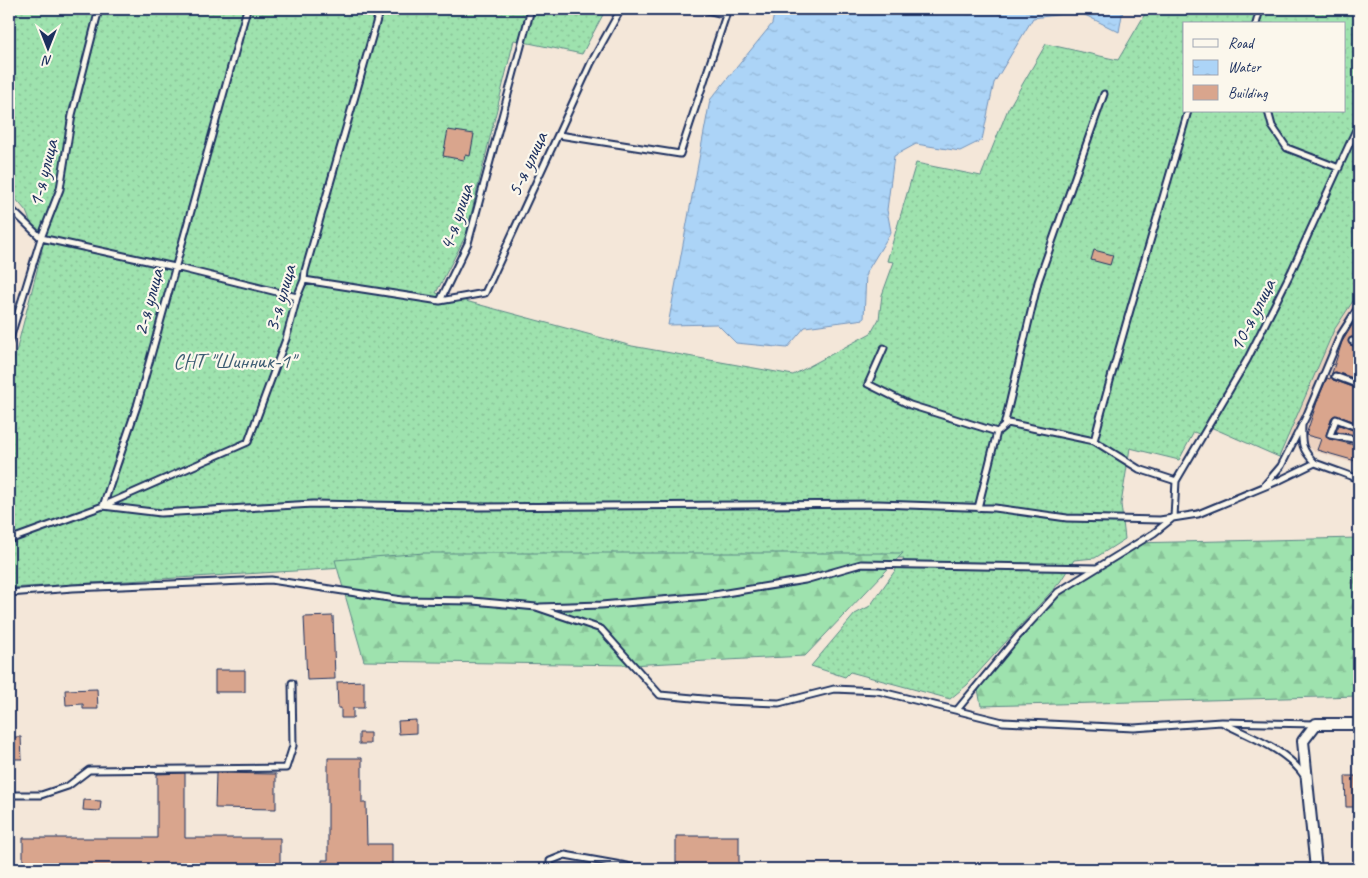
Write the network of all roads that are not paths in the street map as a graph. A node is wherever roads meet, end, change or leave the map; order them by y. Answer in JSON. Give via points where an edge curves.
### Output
{"nodes":[{"id":1,"x":99,"y":9,"type":"edge"},
{"id":2,"x":247,"y":9,"type":"edge"},
{"id":3,"x":380,"y":9,"type":"edge"},
{"id":4,"x":531,"y":9,"type":"edge"},
{"id":5,"x":621,"y":9,"type":"edge"},
{"id":6,"x":703,"y":9,"type":"edge"},
{"id":7,"x":1260,"y":9,"type":"edge"},
{"id":8,"x":727,"y":12,"type":"edge"},
{"id":9,"x":1257,"y":22,"type":"edge"},
{"id":10,"x":1104,"y":94,"type":"dead end"},
{"id":11,"x":1188,"y":112,"type":"edge"},
{"id":12,"x":1268,"y":112,"type":"edge"},
{"id":13,"x":1359,"y":123,"type":"edge"},
{"id":14,"x":559,"y":136,"type":"junction"},
{"id":15,"x":1339,"y":168,"type":"junction"},
{"id":16,"x":9,"y":208,"type":"edge"},
{"id":17,"x":41,"y":238,"type":"junction"},
{"id":18,"x":175,"y":267,"type":"junction"},
{"id":19,"x":304,"y":280,"type":"junction"},
{"id":20,"x":297,"y":298,"type":"junction"},
{"id":21,"x":440,"y":301,"type":"junction"},
{"id":22,"x":1359,"y":306,"type":"edge"},
{"id":23,"x":1352,"y":341,"type":"dead end"},
{"id":24,"x":9,"y":342,"type":"edge"},
{"id":25,"x":1359,"y":344,"type":"edge"},
{"id":26,"x":884,"y":348,"type":"dead end"},
{"id":27,"x":1335,"y":376,"type":"dead end"},
{"id":28,"x":1359,"y":385,"type":"edge"},
{"id":29,"x":1302,"y":424,"type":"junction"},
{"id":30,"x":1003,"y":427,"type":"junction"},
{"id":31,"x":1359,"y":428,"type":"edge"},
{"id":32,"x":997,"y":432,"type":"junction"},
{"id":33,"x":1359,"y":440,"type":"edge"},
{"id":34,"x":1094,"y":442,"type":"junction"},
{"id":35,"x":1315,"y":463,"type":"junction"},
{"id":36,"x":1359,"y":479,"type":"edge"},
{"id":37,"x":1176,"y":481,"type":"junction"},
{"id":38,"x":1262,"y":488,"type":"junction"},
{"id":39,"x":103,"y":506,"type":"junction"},
{"id":40,"x":978,"y":508,"type":"junction"},
{"id":41,"x":1174,"y":517,"type":"junction"},
{"id":42,"x":9,"y":540,"type":"edge"},
{"id":43,"x":1098,"y":568,"type":"junction"},
{"id":44,"x":9,"y":593,"type":"edge"},
{"id":45,"x":536,"y":607,"type":"junction"},
{"id":46,"x":292,"y":683,"type":"dead end"},
{"id":47,"x":957,"y":710,"type":"junction"},
{"id":48,"x":1221,"y":722,"type":"junction"},
{"id":49,"x":1316,"y":724,"type":"junction"},
{"id":50,"x":1359,"y":724,"type":"edge"},
{"id":51,"x":1306,"y":780,"type":"junction"},
{"id":52,"x":9,"y":795,"type":"edge"},
{"id":53,"x":550,"y":869,"type":"edge"},
{"id":54,"x":635,"y":869,"type":"edge"},
{"id":55,"x":1316,"y":869,"type":"edge"}],
"edges":[{"from":1,"to":17,"type":"lane","name":"1-я улица","via":[[72,115],[60,189]]},
{"from":2,"to":18,"type":"lane","name":"2-я улица"},
{"from":3,"to":19,"type":"lane","name":"3-я улица"},
{"from":4,"to":21,"type":"lane","name":"4-я улица","via":[[468,243]]},
{"from":5,"to":14,"type":"lane","name":"5-я улица","via":[[591,63]]},
{"from":6,"to":8,"type":"lane"},
{"from":7,"to":9,"type":"lane"},
{"from":8,"to":14,"type":"lane","via":[[680,154]]},
{"from":10,"to":30,"type":"lane","via":[[1038,282]]},
{"from":11,"to":34,"type":"lane","via":[[1114,360]]},
{"from":12,"to":15,"type":"lane","via":[[1272,126],[1288,148]]},
{"from":13,"to":15,"type":"lane","name":"10-я улица"},
{"from":14,"to":21,"type":"lane","name":"5-я улица","via":[[485,293]]},
{"from":15,"to":37,"type":"lane","name":"10-я улица","via":[[1247,360]]},
{"from":16,"to":17,"type":"lane"},
{"from":17,"to":18,"type":"lane"},
{"from":17,"to":24,"type":"lane","name":"1-я улица"},
{"from":18,"to":20,"type":"lane"},
{"from":18,"to":39,"type":"lane","name":"2-я улица","via":[[137,406]]},
{"from":19,"to":20,"type":"lane","name":"3-я улица"},
{"from":19,"to":21,"type":"lane"},
{"from":20,"to":39,"type":"lane","name":"3-я улица","via":[[286,339],[248,442]]},
{"from":22,"to":29,"type":"lane","via":[[1340,336]]},
{"from":23,"to":25,"type":"lane"},
{"from":26,"to":32,"type":"lane","via":[[868,384],[910,404]]},
{"from":27,"to":28,"type":"lane"},
{"from":29,"to":35,"type":"lane","via":[[1305,453]]},
{"from":29,"to":38,"type":"lane","via":[[1282,466]]},
{"from":30,"to":32,"type":"lane"},
{"from":30,"to":34,"type":"lane","via":[[1008,423]]},
{"from":31,"to":33,"type":"lane","via":[[1336,419],[1330,435]]},
{"from":32,"to":40,"type":"lane"},
{"from":34,"to":37,"type":"lane","via":[[1139,470]]},
{"from":35,"to":36,"type":"lane"},
{"from":35,"to":38,"type":"lane"},
{"from":37,"to":41,"type":"lane","name":"10-я улица"},
{"from":38,"to":41,"type":"lane","via":[[1198,514]]},
{"from":39,"to":40,"type":"lane","via":[[161,513],[313,504],[479,507],[878,504]]},
{"from":39,"to":42,"type":"lane"},
{"from":40,"to":41,"type":"lane","via":[[1068,518],[1160,520]]},
{"from":41,"to":43,"type":"lane"},
{"from":43,"to":45,"type":"lane","via":[[861,564],[804,580],[708,596]]},
{"from":43,"to":47,"type":"lane","via":[[1058,592]]},
{"from":44,"to":45,"type":"lane","via":[[271,580],[402,600],[473,601]]},
{"from":45,"to":47,"type":"lane","via":[[600,629],[660,695],[779,703],[834,690],[878,691]]},
{"from":46,"to":52,"type":"lane","via":[[294,746],[286,768],[89,770],[68,786],[41,795]]},
{"from":47,"to":48,"type":"lane","via":[[1003,722],[1085,726],[1134,728]]},
{"from":48,"to":49,"type":"lane"},
{"from":48,"to":51,"type":"lane","via":[[1278,750],[1291,760]]},
{"from":49,"to":50,"type":"street"},
{"from":49,"to":51,"type":"street","via":[[1303,742]]},
{"from":51,"to":55,"type":"street"},
{"from":53,"to":54,"type":"lane","via":[[550,861],[565,855]]}]}
